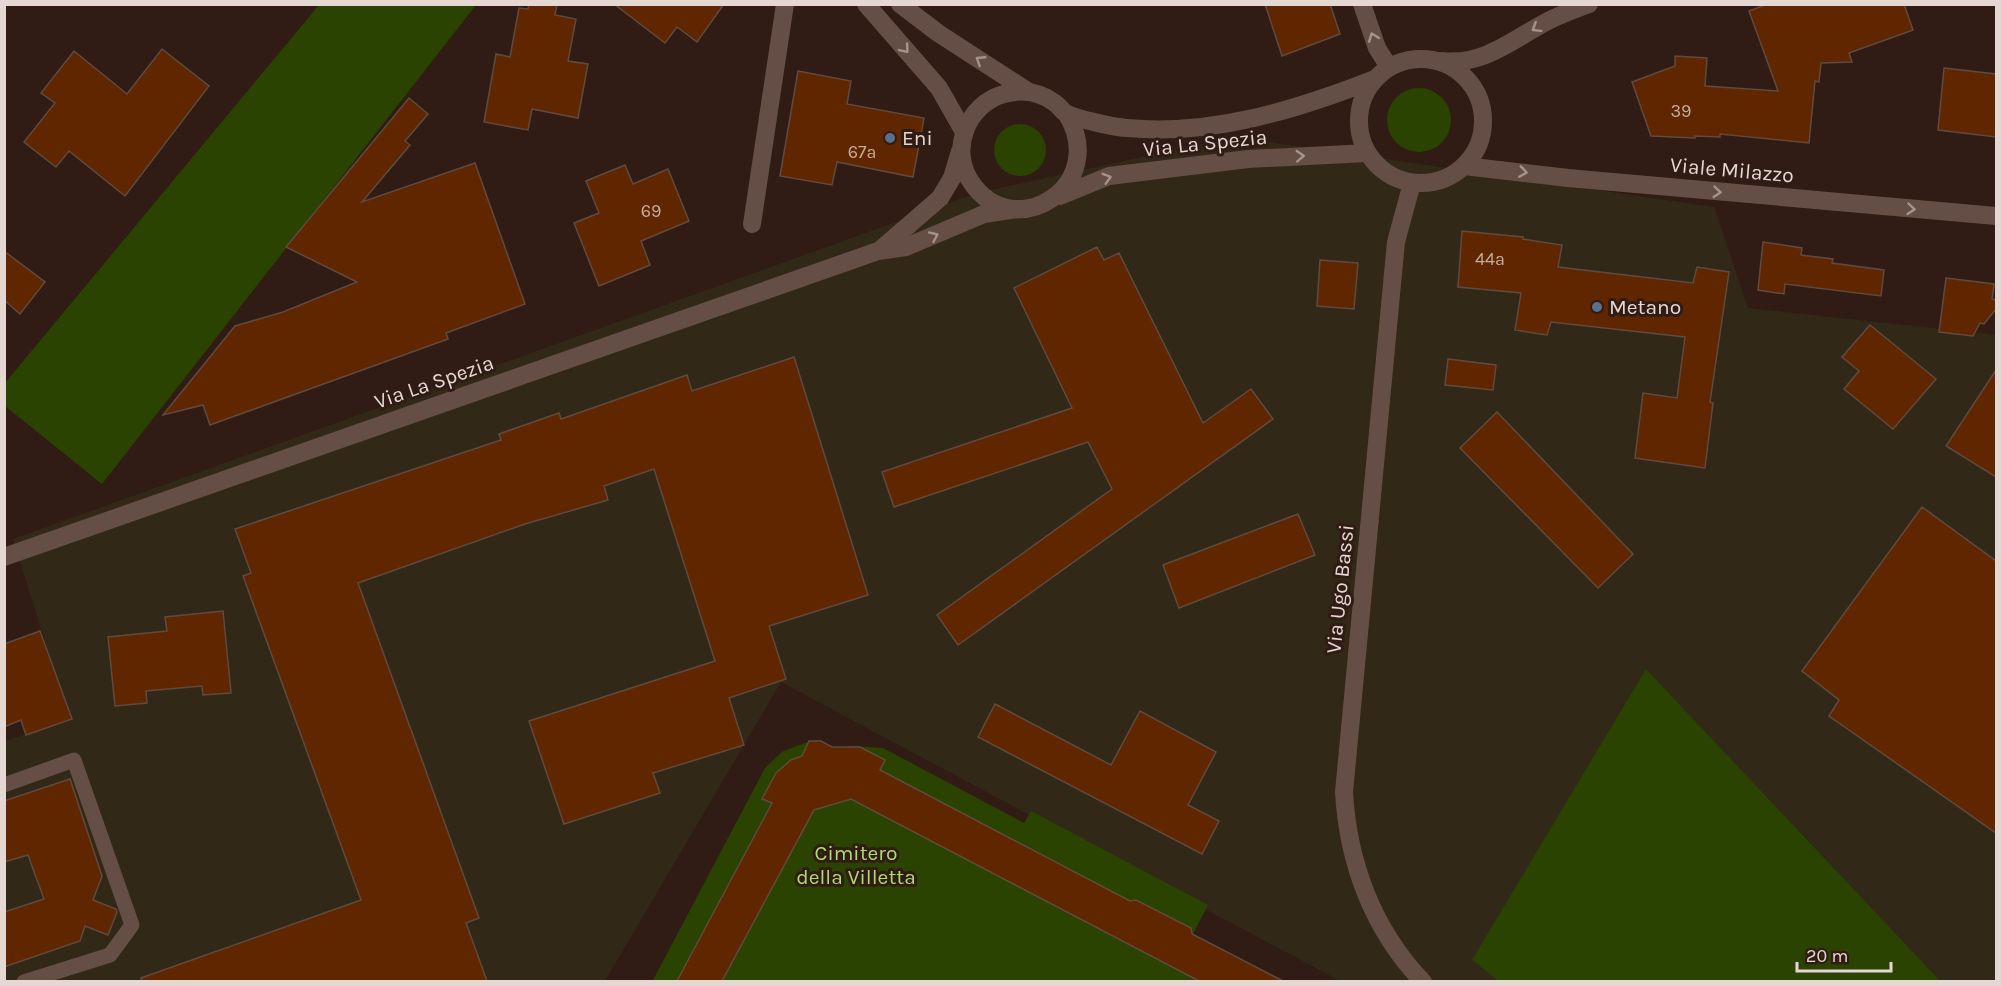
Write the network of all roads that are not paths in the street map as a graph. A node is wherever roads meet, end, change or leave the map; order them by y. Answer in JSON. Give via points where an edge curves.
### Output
{"nodes":[{"id":1,"x":785,"y":4,"type":"edge"},
{"id":2,"x":866,"y":4,"type":"edge"},
{"id":3,"x":900,"y":4,"type":"edge"},
{"id":4,"x":1362,"y":4,"type":"edge"},
{"id":5,"x":1589,"y":4,"type":"edge"},
{"id":6,"x":1436,"y":60,"type":"junction"},
{"id":7,"x":1389,"y":67,"type":"junction"},
{"id":8,"x":1375,"y":79,"type":"junction"},
{"id":9,"x":1029,"y":92,"type":"junction"},
{"id":10,"x":1066,"y":113,"type":"junction"},
{"id":11,"x":963,"y":138,"type":"junction"},
{"id":12,"x":1367,"y":153,"type":"junction"},
{"id":13,"x":1464,"y":166,"type":"junction"},
{"id":14,"x":1412,"y":183,"type":"junction"},
{"id":15,"x":1053,"y":199,"type":"junction"},
{"id":16,"x":1018,"y":209,"type":"junction"},
{"id":17,"x":1996,"y":216,"type":"edge"},
{"id":18,"x":752,"y":224,"type":"dead end"},
{"id":19,"x":878,"y":251,"type":"junction"},
{"id":20,"x":4,"y":556,"type":"edge"},
{"id":21,"x":4,"y":785,"type":"edge"},
{"id":22,"x":24,"y":981,"type":"edge"},
{"id":23,"x":1423,"y":981,"type":"edge"}],
"edges":[{"from":1,"to":18,"type":"main road"},
{"from":2,"to":11,"type":"main road","one_way":true,"via":[[939,88]]},
{"from":9,"to":3,"type":"main road","one_way":true},
{"from":7,"to":4,"type":"main road","one_way":true,"via":[[1377,48]]},
{"from":5,"to":6,"type":"main road","name":"Via La Spezia","one_way":true,"via":[[1549,20],[1489,54],[1462,62]]},
{"from":6,"to":7,"type":"main road","name":"Via La Spezia","via":[[1412,59]]},
{"from":6,"to":13,"type":"main road","via":[[1468,80],[1481,105],[1483,133]]},
{"from":7,"to":8,"type":"main road","name":"Via La Spezia"},
{"from":8,"to":10,"type":"main road","name":"Via La Spezia","via":[[1269,115],[1183,129],[1126,128]]},
{"from":8,"to":12,"type":"main road","name":"Via La Spezia","via":[[1364,95],[1359,114],[1360,134]]},
{"from":9,"to":10,"type":"main road","name":"Via La Spezia","via":[[1043,96]]},
{"from":9,"to":11,"type":"main road","name":"Via La Spezia","via":[[1001,95],[988,101],[977,110]]},
{"from":10,"to":15,"type":"main road","via":[[1079,153],[1071,180]]},
{"from":11,"to":16,"type":"main road","via":[[964,168],[976,189],[995,203]]},
{"from":11,"to":19,"type":"main road","name":"Via La Spezia","via":[[945,192],[924,215]]},
{"from":12,"to":14,"type":"main road","via":[[1387,172]]},
{"from":15,"to":12,"type":"main road","name":"Via La Spezia","one_way":true,"via":[[1109,176],[1248,159]]},
{"from":13,"to":14,"type":"main road","via":[[1431,183]]},
{"from":13,"to":17,"type":"main road","name":"Viale Milazzo","one_way":true},
{"from":14,"to":23,"type":"main road","name":"Via Ugo Bassi","via":[[1396,242],[1344,792],[1350,843],[1363,890],[1375,917]]},
{"from":15,"to":16,"type":"main road","name":"Via La Spezia"},
{"from":19,"to":16,"type":"main road","name":"Via La Spezia","one_way":true,"via":[[906,248],[984,214]]},
{"from":19,"to":20,"type":"main road","name":"Via La Spezia"},
{"from":21,"to":22,"type":"lane","via":[[74,760],[132,925],[110,955]]}]}
